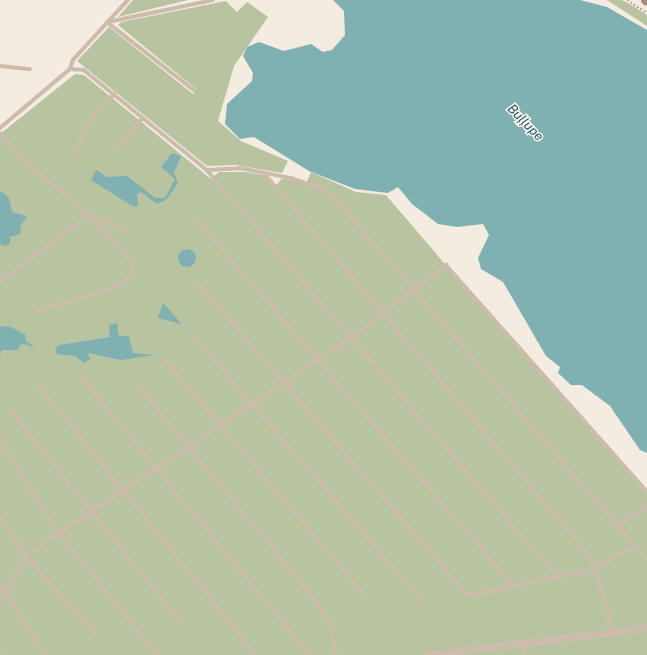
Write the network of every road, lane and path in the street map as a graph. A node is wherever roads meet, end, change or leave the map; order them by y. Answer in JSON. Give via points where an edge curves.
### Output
{"nodes":[{"id":1,"x":128,"y":0,"type":"edge"},
{"id":2,"x":213,"y":0,"type":"edge"},
{"id":3,"x":627,"y":0,"type":"edge"},
{"id":4,"x":647,"y":12,"type":"edge"},
{"id":5,"x":107,"y":22,"type":"junction"},
{"id":6,"x":0,"y":66,"type":"edge"},
{"id":7,"x":30,"y":69,"type":"dead end"},
{"id":8,"x":70,"y":69,"type":"junction"},
{"id":9,"x":194,"y":90,"type":"dead end"},
{"id":10,"x":114,"y":94,"type":"junction"},
{"id":11,"x":143,"y":118,"type":"junction"},
{"id":12,"x":0,"y":128,"type":"edge"},
{"id":13,"x":0,"y":133,"type":"edge"},
{"id":14,"x":116,"y":149,"type":"dead end"},
{"id":15,"x":76,"y":153,"type":"dead end"},
{"id":16,"x":208,"y":170,"type":"junction"},
{"id":17,"x":264,"y":173,"type":"junction"},
{"id":18,"x":89,"y":215,"type":"junction"},
{"id":19,"x":196,"y":219,"type":"dead end"},
{"id":20,"x":125,"y":230,"type":"dead end"},
{"id":21,"x":0,"y":283,"type":"edge"},
{"id":22,"x":198,"y":283,"type":"dead end"},
{"id":23,"x":414,"y":290,"type":"junction"},
{"id":24,"x":36,"y":312,"type":"dead end"},
{"id":25,"x":384,"y":314,"type":"junction"},
{"id":26,"x":194,"y":338,"type":"dead end"},
{"id":27,"x":351,"y":338,"type":"junction"},
{"id":28,"x":165,"y":360,"type":"dead end"},
{"id":29,"x":317,"y":361,"type":"junction"},
{"id":30,"x":80,"y":375,"type":"dead end"},
{"id":31,"x":284,"y":382,"type":"junction"},
{"id":32,"x":39,"y":385,"type":"dead end"},
{"id":33,"x":140,"y":386,"type":"dead end"},
{"id":34,"x":251,"y":404,"type":"junction"},
{"id":35,"x":11,"y":411,"type":"dead end"},
{"id":36,"x":220,"y":424,"type":"junction"},
{"id":37,"x":0,"y":440,"type":"edge"},
{"id":38,"x":186,"y":447,"type":"junction"},
{"id":39,"x":155,"y":468,"type":"junction"},
{"id":40,"x":123,"y":489,"type":"junction"},
{"id":41,"x":647,"y":491,"type":"edge"},
{"id":42,"x":647,"y":506,"type":"edge"},
{"id":43,"x":90,"y":511,"type":"junction"},
{"id":44,"x":0,"y":516,"type":"edge"},
{"id":45,"x":617,"y":527,"type":"junction"},
{"id":46,"x":59,"y":533,"type":"junction"},
{"id":47,"x":633,"y":546,"type":"junction"},
{"id":48,"x":643,"y":555,"type":"dead end"},
{"id":49,"x":26,"y":556,"type":"junction"},
{"id":50,"x":598,"y":568,"type":"junction"},
{"id":51,"x":556,"y":575,"type":"junction"},
{"id":52,"x":0,"y":583,"type":"edge"},
{"id":53,"x":515,"y":588,"type":"junction"},
{"id":54,"x":6,"y":592,"type":"junction"},
{"id":55,"x":363,"y":592,"type":"dead end"},
{"id":56,"x":422,"y":600,"type":"dead end"},
{"id":57,"x":0,"y":602,"type":"edge"},
{"id":58,"x":181,"y":622,"type":"dead end"},
{"id":59,"x":647,"y":628,"type":"edge"},
{"id":60,"x":96,"y":634,"type":"dead end"},
{"id":61,"x":611,"y":634,"type":"junction"},
{"id":62,"x":524,"y":646,"type":"junction"},
{"id":63,"x":0,"y":651,"type":"edge"},
{"id":64,"x":2,"y":655,"type":"edge"},
{"id":65,"x":46,"y":655,"type":"edge"},
{"id":66,"x":158,"y":655,"type":"edge"},
{"id":67,"x":256,"y":655,"type":"edge"},
{"id":68,"x":310,"y":655,"type":"edge"},
{"id":69,"x":337,"y":655,"type":"edge"},
{"id":70,"x":424,"y":655,"type":"edge"},
{"id":71,"x":525,"y":655,"type":"edge"}],
"edges":[{"from":1,"to":5,"type":"lane"},
{"from":2,"to":5,"type":"lane"},
{"from":3,"to":4,"type":"path"},
{"from":5,"to":8,"type":"lane","via":[[73,60]]},
{"from":5,"to":9,"type":"lane"},
{"from":6,"to":7,"type":"lane"},
{"from":8,"to":10,"type":"lane","via":[[84,70]]},
{"from":8,"to":12,"type":"lane"},
{"from":10,"to":11,"type":"lane"},
{"from":10,"to":15,"type":"lane","via":[[88,124]]},
{"from":11,"to":14,"type":"lane"},
{"from":11,"to":16,"type":"lane"},
{"from":13,"to":18,"type":"lane","via":[[29,164]]},
{"from":16,"to":17,"type":"lane","via":[[240,168]]},
{"from":16,"to":27,"type":"lane"},
{"from":17,"to":23,"type":"lane","via":[[306,182],[336,198]]},
{"from":17,"to":25,"type":"lane"},
{"from":18,"to":20,"type":"lane"},
{"from":18,"to":21,"type":"lane"},
{"from":18,"to":24,"type":"lane","via":[[132,263],[131,276],[114,288]]},
{"from":19,"to":29,"type":"lane"},
{"from":22,"to":31,"type":"lane"},
{"from":23,"to":25,"type":"lane"},
{"from":23,"to":41,"type":"lane","via":[[446,265]]},
{"from":23,"to":45,"type":"lane"},
{"from":25,"to":27,"type":"lane"},
{"from":25,"to":50,"type":"lane"},
{"from":26,"to":34,"type":"lane"},
{"from":27,"to":29,"type":"lane"},
{"from":27,"to":51,"type":"lane"},
{"from":28,"to":36,"type":"lane"},
{"from":29,"to":31,"type":"lane"},
{"from":29,"to":53,"type":"lane"},
{"from":30,"to":39,"type":"lane"},
{"from":31,"to":34,"type":"lane"},
{"from":31,"to":53,"type":"lane","via":[[469,596]]},
{"from":32,"to":40,"type":"lane"},
{"from":33,"to":38,"type":"lane"},
{"from":34,"to":36,"type":"lane"},
{"from":34,"to":56,"type":"lane"},
{"from":35,"to":43,"type":"lane"},
{"from":36,"to":38,"type":"lane"},
{"from":36,"to":55,"type":"lane"},
{"from":37,"to":46,"type":"lane"},
{"from":38,"to":39,"type":"lane"},
{"from":38,"to":69,"type":"lane","via":[[318,603],[330,622]]},
{"from":39,"to":40,"type":"lane"},
{"from":39,"to":68,"type":"lane"},
{"from":40,"to":43,"type":"lane"},
{"from":40,"to":67,"type":"lane"},
{"from":42,"to":45,"type":"lane"},
{"from":43,"to":46,"type":"lane"},
{"from":43,"to":58,"type":"lane"},
{"from":44,"to":49,"type":"lane"},
{"from":45,"to":47,"type":"lane"},
{"from":46,"to":49,"type":"lane"},
{"from":46,"to":66,"type":"lane"},
{"from":47,"to":48,"type":"lane"},
{"from":47,"to":50,"type":"lane"},
{"from":49,"to":54,"type":"lane"},
{"from":49,"to":60,"type":"lane"},
{"from":50,"to":51,"type":"lane"},
{"from":50,"to":61,"type":"lane"},
{"from":51,"to":53,"type":"lane"},
{"from":52,"to":54,"type":"lane"},
{"from":54,"to":57,"type":"lane"},
{"from":54,"to":65,"type":"lane"},
{"from":59,"to":61,"type":"street"},
{"from":61,"to":62,"type":"street"},
{"from":62,"to":70,"type":"street"},
{"from":62,"to":71,"type":"lane"},
{"from":63,"to":64,"type":"lane"}]}
